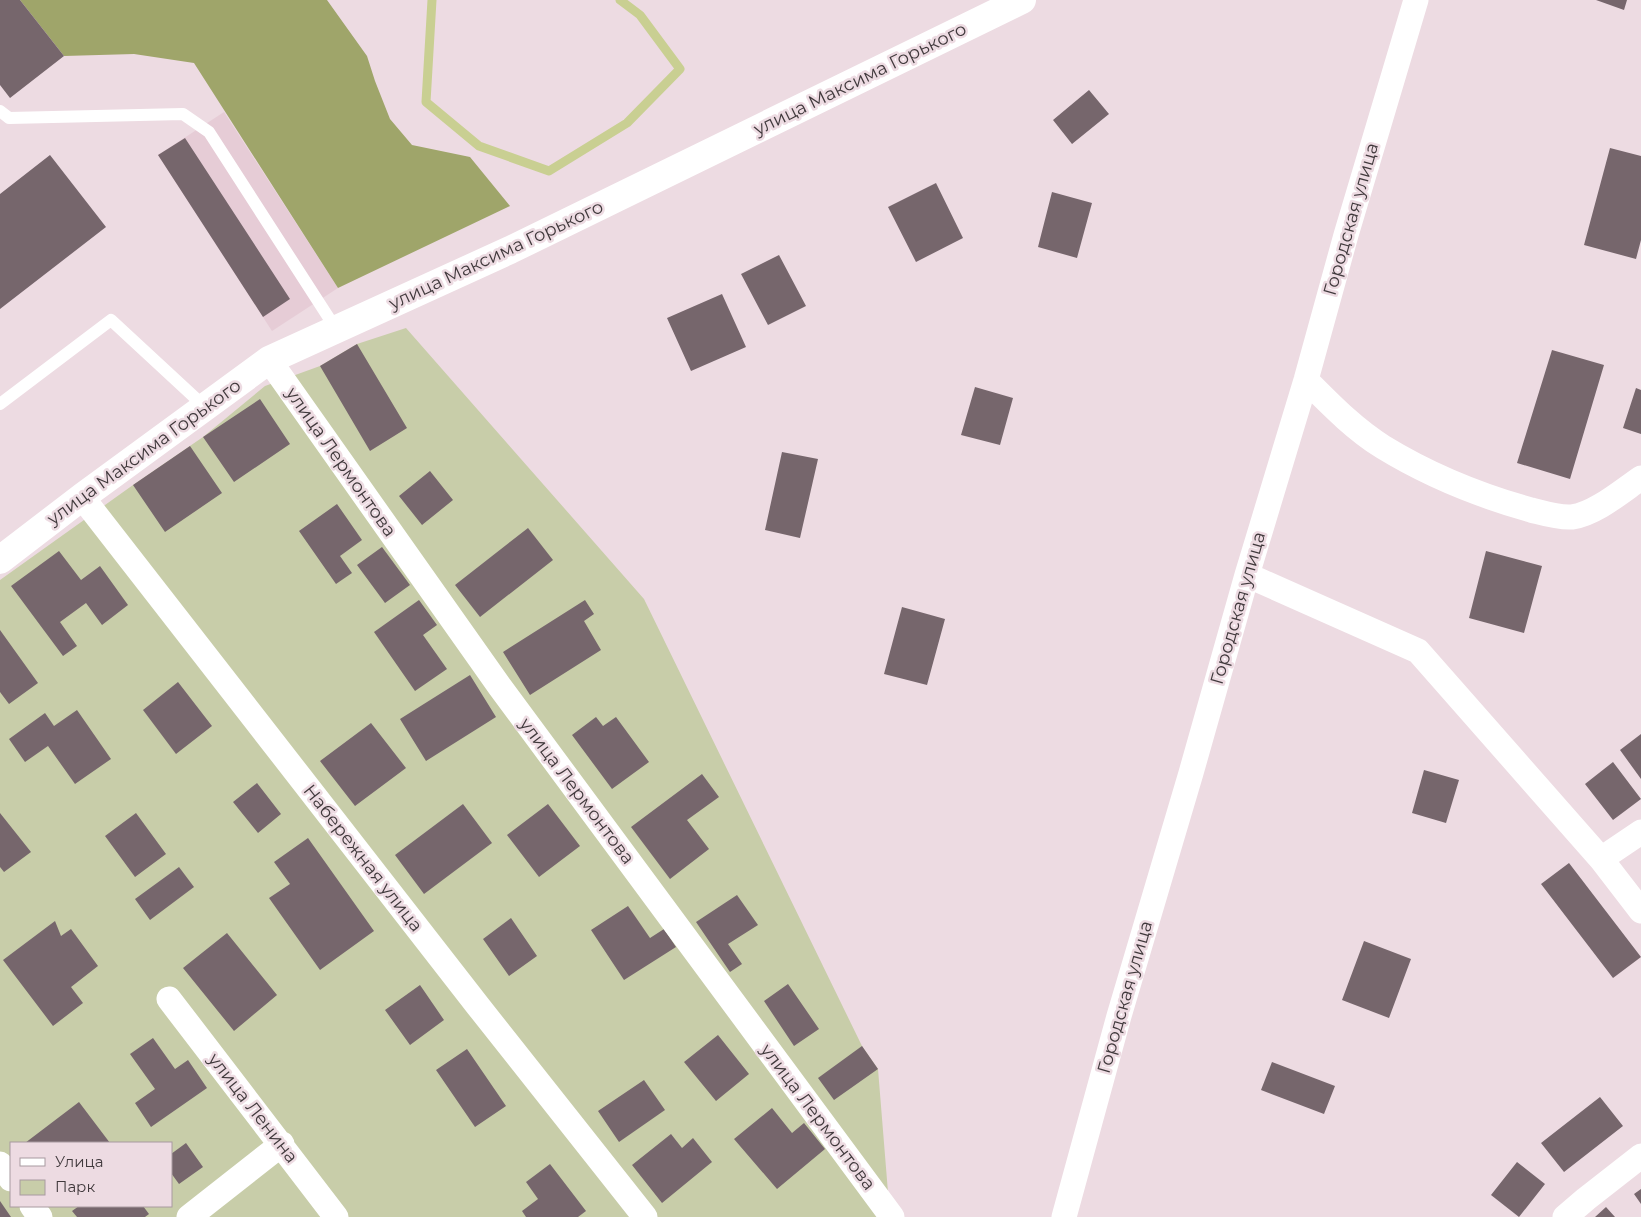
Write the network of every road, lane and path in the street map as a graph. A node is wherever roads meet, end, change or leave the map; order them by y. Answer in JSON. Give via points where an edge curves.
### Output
{"nodes":[{"id":1,"x":1022,"y":0,"type":"edge"},
{"id":2,"x":1416,"y":0,"type":"edge"},
{"id":3,"x":0,"y":111,"type":"edge"},
{"id":4,"x":336,"y":330,"type":"junction"},
{"id":5,"x":269,"y":360,"type":"junction"},
{"id":6,"x":1306,"y":380,"type":"junction"},
{"id":7,"x":0,"y":404,"type":"edge"},
{"id":8,"x":206,"y":407,"type":"junction"},
{"id":9,"x":1641,"y":478,"type":"edge"},
{"id":10,"x":82,"y":497,"type":"junction"},
{"id":11,"x":0,"y":560,"type":"edge"},
{"id":12,"x":1247,"y":574,"type":"junction"},
{"id":13,"x":1641,"y":832,"type":"edge"},
{"id":14,"x":1601,"y":858,"type":"junction"},
{"id":15,"x":1641,"y":911,"type":"edge"},
{"id":16,"x":169,"y":999,"type":"dead end"},
{"id":17,"x":282,"y":1144,"type":"junction"},
{"id":18,"x":1641,"y":1156,"type":"edge"},
{"id":19,"x":0,"y":1164,"type":"edge"},
{"id":20,"x":10,"y":1178,"type":"edge"},
{"id":21,"x":189,"y":1217,"type":"edge"},
{"id":22,"x":336,"y":1217,"type":"edge"},
{"id":23,"x":645,"y":1217,"type":"edge"},
{"id":24,"x":892,"y":1217,"type":"edge"},
{"id":25,"x":1064,"y":1217,"type":"edge"},
{"id":26,"x":1565,"y":1217,"type":"edge"}],
"edges":[{"from":1,"to":4,"type":"street","name":"улица Максима Горького","via":[[510,250]]},
{"from":2,"to":6,"type":"street","name":"Городская улица"},
{"from":3,"to":4,"type":"lane","via":[[9,118],[183,114],[209,132]]},
{"from":4,"to":5,"type":"street","name":"улица Максима Горького"},
{"from":5,"to":8,"type":"street","name":"улица Максима Горького"},
{"from":5,"to":24,"type":"street","name":"улица Лермонтова","via":[[500,687]]},
{"from":6,"to":9,"type":"street","via":[[1346,420],[1383,447],[1479,493],[1519,506],[1550,515],[1572,517],[1593,510]]},
{"from":6,"to":12,"type":"street","name":"Городская улица"},
{"from":7,"to":8,"type":"lane","via":[[111,320]]},
{"from":8,"to":10,"type":"street","name":"улица Максима Горького"},
{"from":10,"to":11,"type":"street","name":"улица Максима Горького"},
{"from":10,"to":23,"type":"street","name":"Набережная улица"},
{"from":12,"to":14,"type":"street","via":[[1418,651]]},
{"from":12,"to":25,"type":"street","name":"Городская улица"},
{"from":13,"to":14,"type":"street"},
{"from":14,"to":15,"type":"street"},
{"from":16,"to":17,"type":"street","name":"улица Ленина"},
{"from":17,"to":21,"type":"street"},
{"from":17,"to":22,"type":"street","name":"улица Ленина"},
{"from":18,"to":26,"type":"street"},
{"from":19,"to":20,"type":"street"}]}
